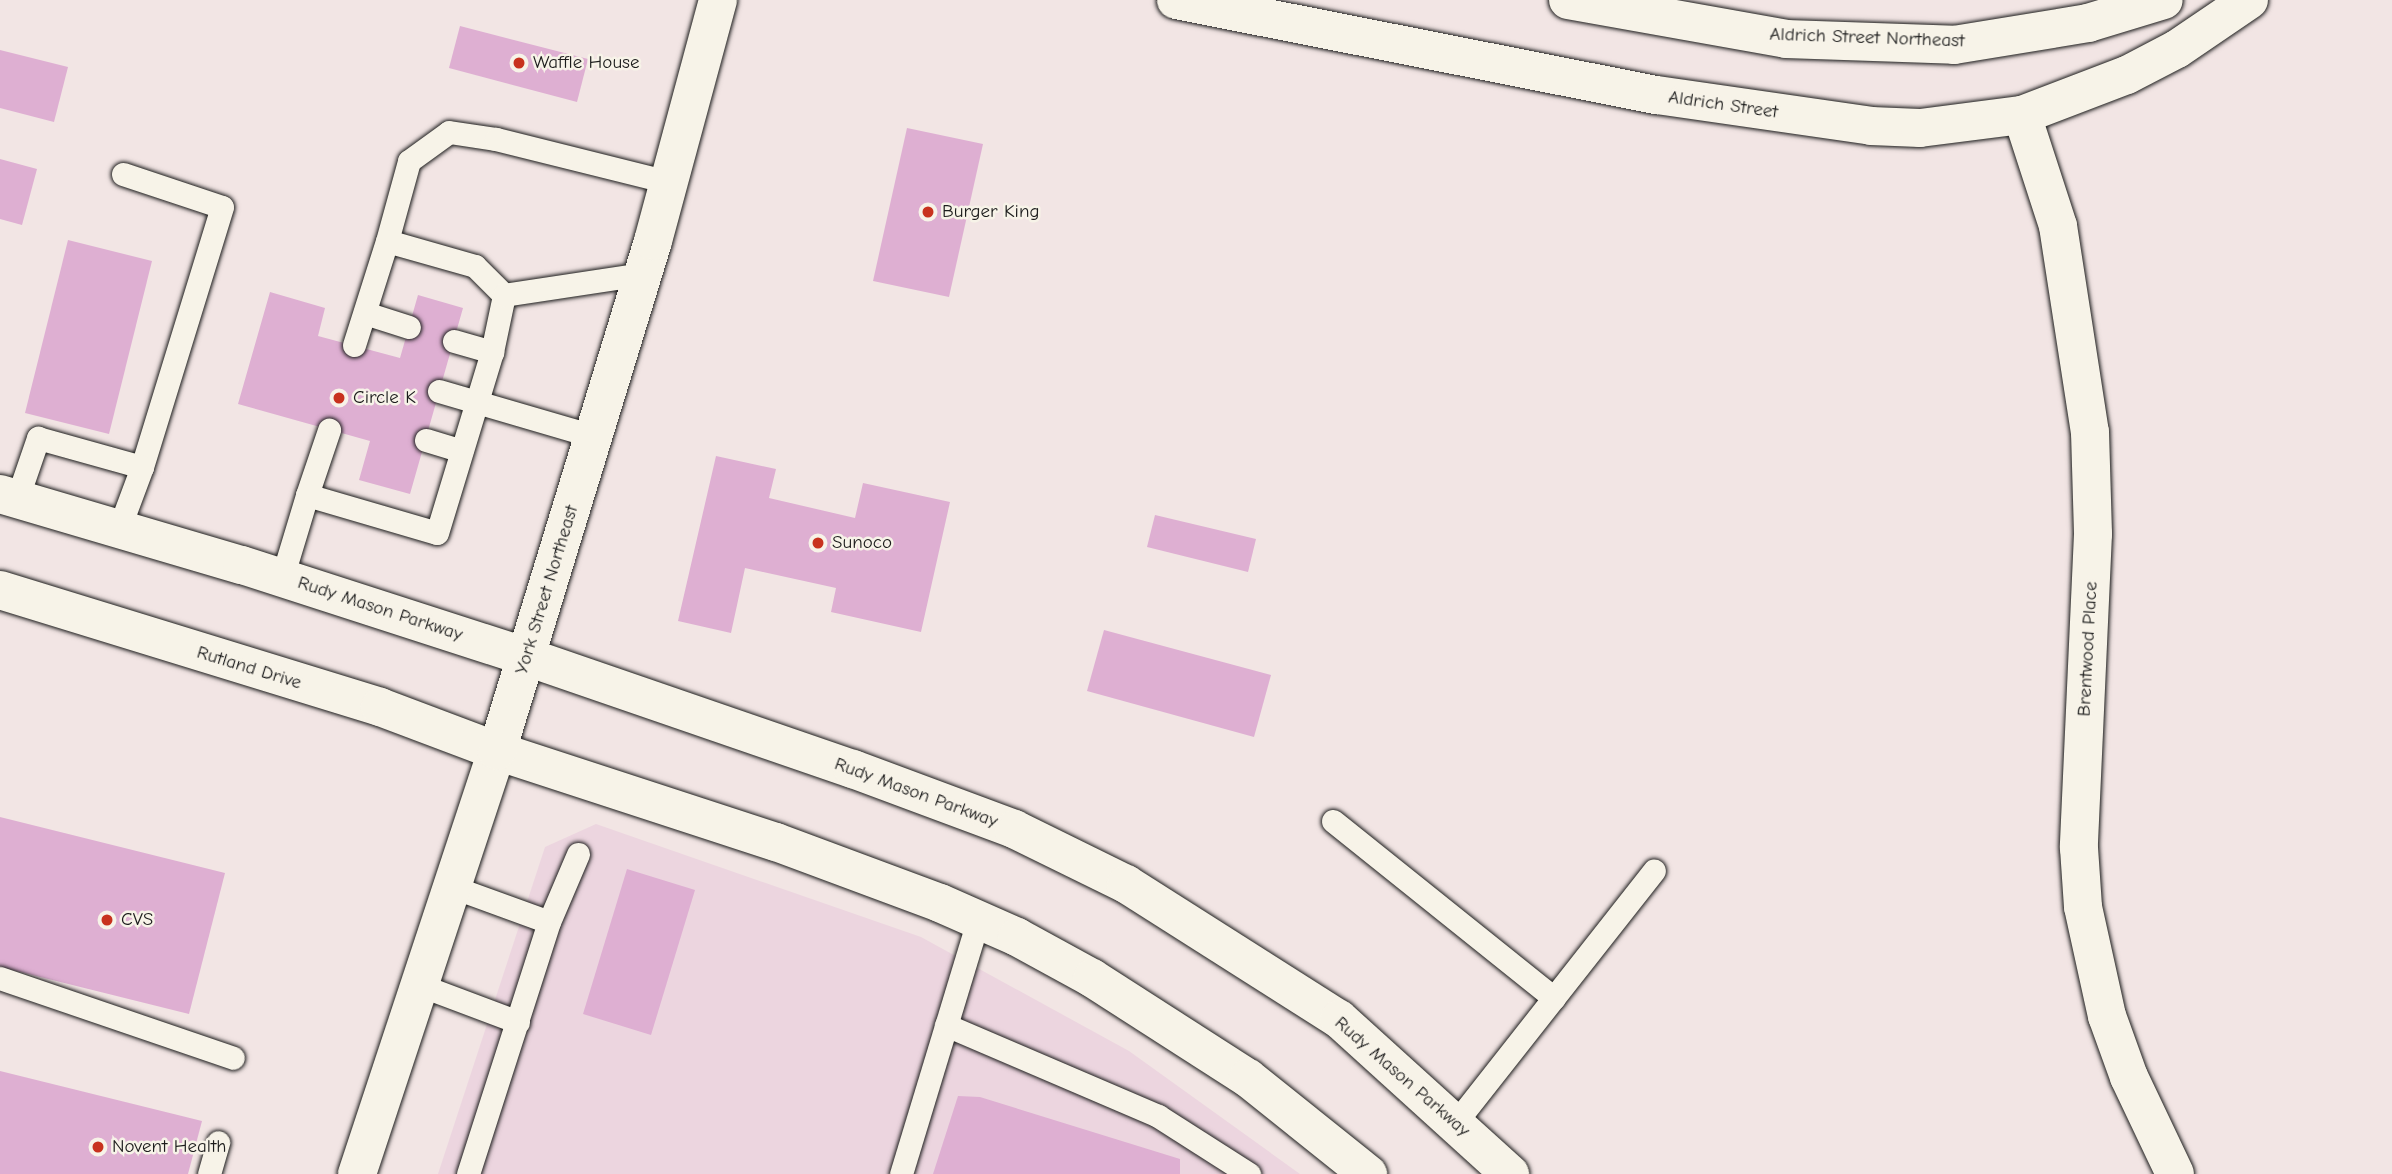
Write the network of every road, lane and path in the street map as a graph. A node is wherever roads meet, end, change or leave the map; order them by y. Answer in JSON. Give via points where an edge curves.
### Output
{"nodes":[{"id":1,"x":718,"y":0,"type":"edge"},
{"id":2,"x":1175,"y":0,"type":"edge"},
{"id":3,"x":1568,"y":0,"type":"edge"},
{"id":4,"x":2164,"y":0,"type":"edge"},
{"id":5,"x":2249,"y":0,"type":"edge"},
{"id":6,"x":1705,"y":12,"type":"edge"},
{"id":7,"x":1333,"y":16,"type":"edge"},
{"id":8,"x":2022,"y":115,"type":"junction"},
{"id":9,"x":123,"y":174,"type":"dead end"},
{"id":10,"x":668,"y":182,"type":"junction"},
{"id":11,"x":387,"y":241,"type":"junction"},
{"id":12,"x":643,"y":274,"type":"junction"},
{"id":13,"x":504,"y":296,"type":"junction"},
{"id":14,"x":365,"y":313,"type":"junction"},
{"id":15,"x":409,"y":327,"type":"dead end"},
{"id":16,"x":454,"y":341,"type":"dead end"},
{"id":17,"x":354,"y":345,"type":"dead end"},
{"id":18,"x":492,"y":352,"type":"junction"},
{"id":19,"x":439,"y":391,"type":"dead end"},
{"id":20,"x":476,"y":403,"type":"junction"},
{"id":21,"x":329,"y":429,"type":"dead end"},
{"id":22,"x":593,"y":436,"type":"junction"},
{"id":23,"x":426,"y":440,"type":"dead end"},
{"id":24,"x":461,"y":451,"type":"junction"},
{"id":25,"x":142,"y":467,"type":"junction"},
{"id":26,"x":307,"y":495,"type":"junction"},
{"id":27,"x":8,"y":497,"type":"edge"},
{"id":28,"x":119,"y":529,"type":"junction"},
{"id":29,"x":282,"y":578,"type":"junction"},
{"id":30,"x":0,"y":590,"type":"edge"},
{"id":31,"x":527,"y":657,"type":"junction"},
{"id":32,"x":497,"y":751,"type":"junction"},
{"id":33,"x":1333,"y":821,"type":"dead end"},
{"id":34,"x":578,"y":854,"type":"dead end"},
{"id":35,"x":1654,"y":870,"type":"dead end"},
{"id":36,"x":450,"y":886,"type":"junction"},
{"id":37,"x":978,"y":919,"type":"junction"},
{"id":38,"x":549,"y":922,"type":"junction"},
{"id":39,"x":0,"y":978,"type":"edge"},
{"id":40,"x":417,"y":984,"type":"junction"},
{"id":41,"x":1554,"y":998,"type":"junction"},
{"id":42,"x":519,"y":1022,"type":"junction"},
{"id":43,"x":946,"y":1025,"type":"junction"},
{"id":44,"x":233,"y":1058,"type":"dead end"},
{"id":45,"x":1456,"y":1122,"type":"junction"},
{"id":46,"x":218,"y":1142,"type":"dead end"},
{"id":47,"x":209,"y":1174,"type":"edge"},
{"id":48,"x":357,"y":1174,"type":"edge"},
{"id":49,"x":468,"y":1174,"type":"edge"},
{"id":50,"x":901,"y":1174,"type":"edge"},
{"id":51,"x":1249,"y":1174,"type":"edge"},
{"id":52,"x":1368,"y":1174,"type":"edge"},
{"id":53,"x":1510,"y":1174,"type":"edge"},
{"id":54,"x":2175,"y":1174,"type":"edge"}],
"edges":[{"from":1,"to":10,"type":"main road","name":"York Street Northeast"},
{"from":2,"to":7,"type":"main road","name":"Aldrich Street"},
{"from":3,"to":6,"type":"main road","name":"Aldrich Street Northeast"},
{"from":4,"to":6,"type":"main road","name":"Aldrich Street Northeast","via":[[2088,23],[1954,45],[1786,39]]},
{"from":5,"to":8,"type":"main road","name":"Aldrich Street","via":[[2177,49],[2127,75]]},
{"from":7,"to":8,"type":"main road","name":"Aldrich Street","via":[[1657,95],[1871,127],[1920,128]]},
{"from":8,"to":54,"type":"main road","name":"Brentwood Place","via":[[2058,226],[2090,432],[2093,534],[2079,848],[2083,907],[2106,1016]]},
{"from":9,"to":25,"type":"lane","via":[[222,207]]},
{"from":10,"to":11,"type":"lane","via":[[496,139],[449,132],[409,161]]},
{"from":10,"to":12,"type":"main road","name":"York Street Northeast"},
{"from":11,"to":13,"type":"lane","via":[[475,266]]},
{"from":11,"to":14,"type":"lane"},
{"from":12,"to":13,"type":"lane"},
{"from":12,"to":22,"type":"main road","name":"York Street Northeast"},
{"from":13,"to":18,"type":"lane"},
{"from":14,"to":15,"type":"lane"},
{"from":14,"to":17,"type":"lane"},
{"from":16,"to":18,"type":"lane"},
{"from":18,"to":20,"type":"lane"},
{"from":19,"to":20,"type":"lane"},
{"from":20,"to":22,"type":"lane"},
{"from":20,"to":24,"type":"lane"},
{"from":21,"to":26,"type":"lane"},
{"from":22,"to":31,"type":"main road","name":"York Street Northeast"},
{"from":23,"to":24,"type":"lane"},
{"from":24,"to":26,"type":"lane","via":[[437,533]]},
{"from":25,"to":27,"type":"lane","via":[[38,438]]},
{"from":25,"to":28,"type":"lane"},
{"from":26,"to":29,"type":"lane"},
{"from":27,"to":28,"type":"main road"},
{"from":28,"to":29,"type":"main road","name":"Rudy Mason Parkway"},
{"from":29,"to":31,"type":"main road","name":"Rudy Mason Parkway"},
{"from":30,"to":32,"type":"main road","name":"Rutland Drive","via":[[380,707]]},
{"from":31,"to":32,"type":"main road","name":"York Street Northeast"},
{"from":31,"to":45,"type":"main road","name":"Rudy Mason Parkway","via":[[853,768],[1002,825],[1126,884],[1339,1019]]},
{"from":32,"to":36,"type":"main road","name":"York Street Northeast"},
{"from":32,"to":37,"type":"main road","via":[[776,842]]},
{"from":33,"to":41,"type":"lane"},
{"from":34,"to":38,"type":"lane"},
{"from":35,"to":41,"type":"lane"},
{"from":36,"to":38,"type":"lane"},
{"from":36,"to":40,"type":"main road","name":"York Street Northeast"},
{"from":37,"to":43,"type":"lane"},
{"from":37,"to":52,"type":"main road","via":[[1092,978],[1168,1024],[1248,1078]]},
{"from":38,"to":42,"type":"lane"},
{"from":39,"to":44,"type":"lane"},
{"from":40,"to":42,"type":"lane"},
{"from":40,"to":48,"type":"main road","name":"York Street Northeast"},
{"from":41,"to":45,"type":"lane"},
{"from":42,"to":49,"type":"lane"},
{"from":43,"to":50,"type":"lane"},
{"from":43,"to":51,"type":"lane","via":[[1157,1116]]},
{"from":45,"to":53,"type":"main road","name":"Rudy Mason Parkway"},
{"from":46,"to":47,"type":"lane"}]}
